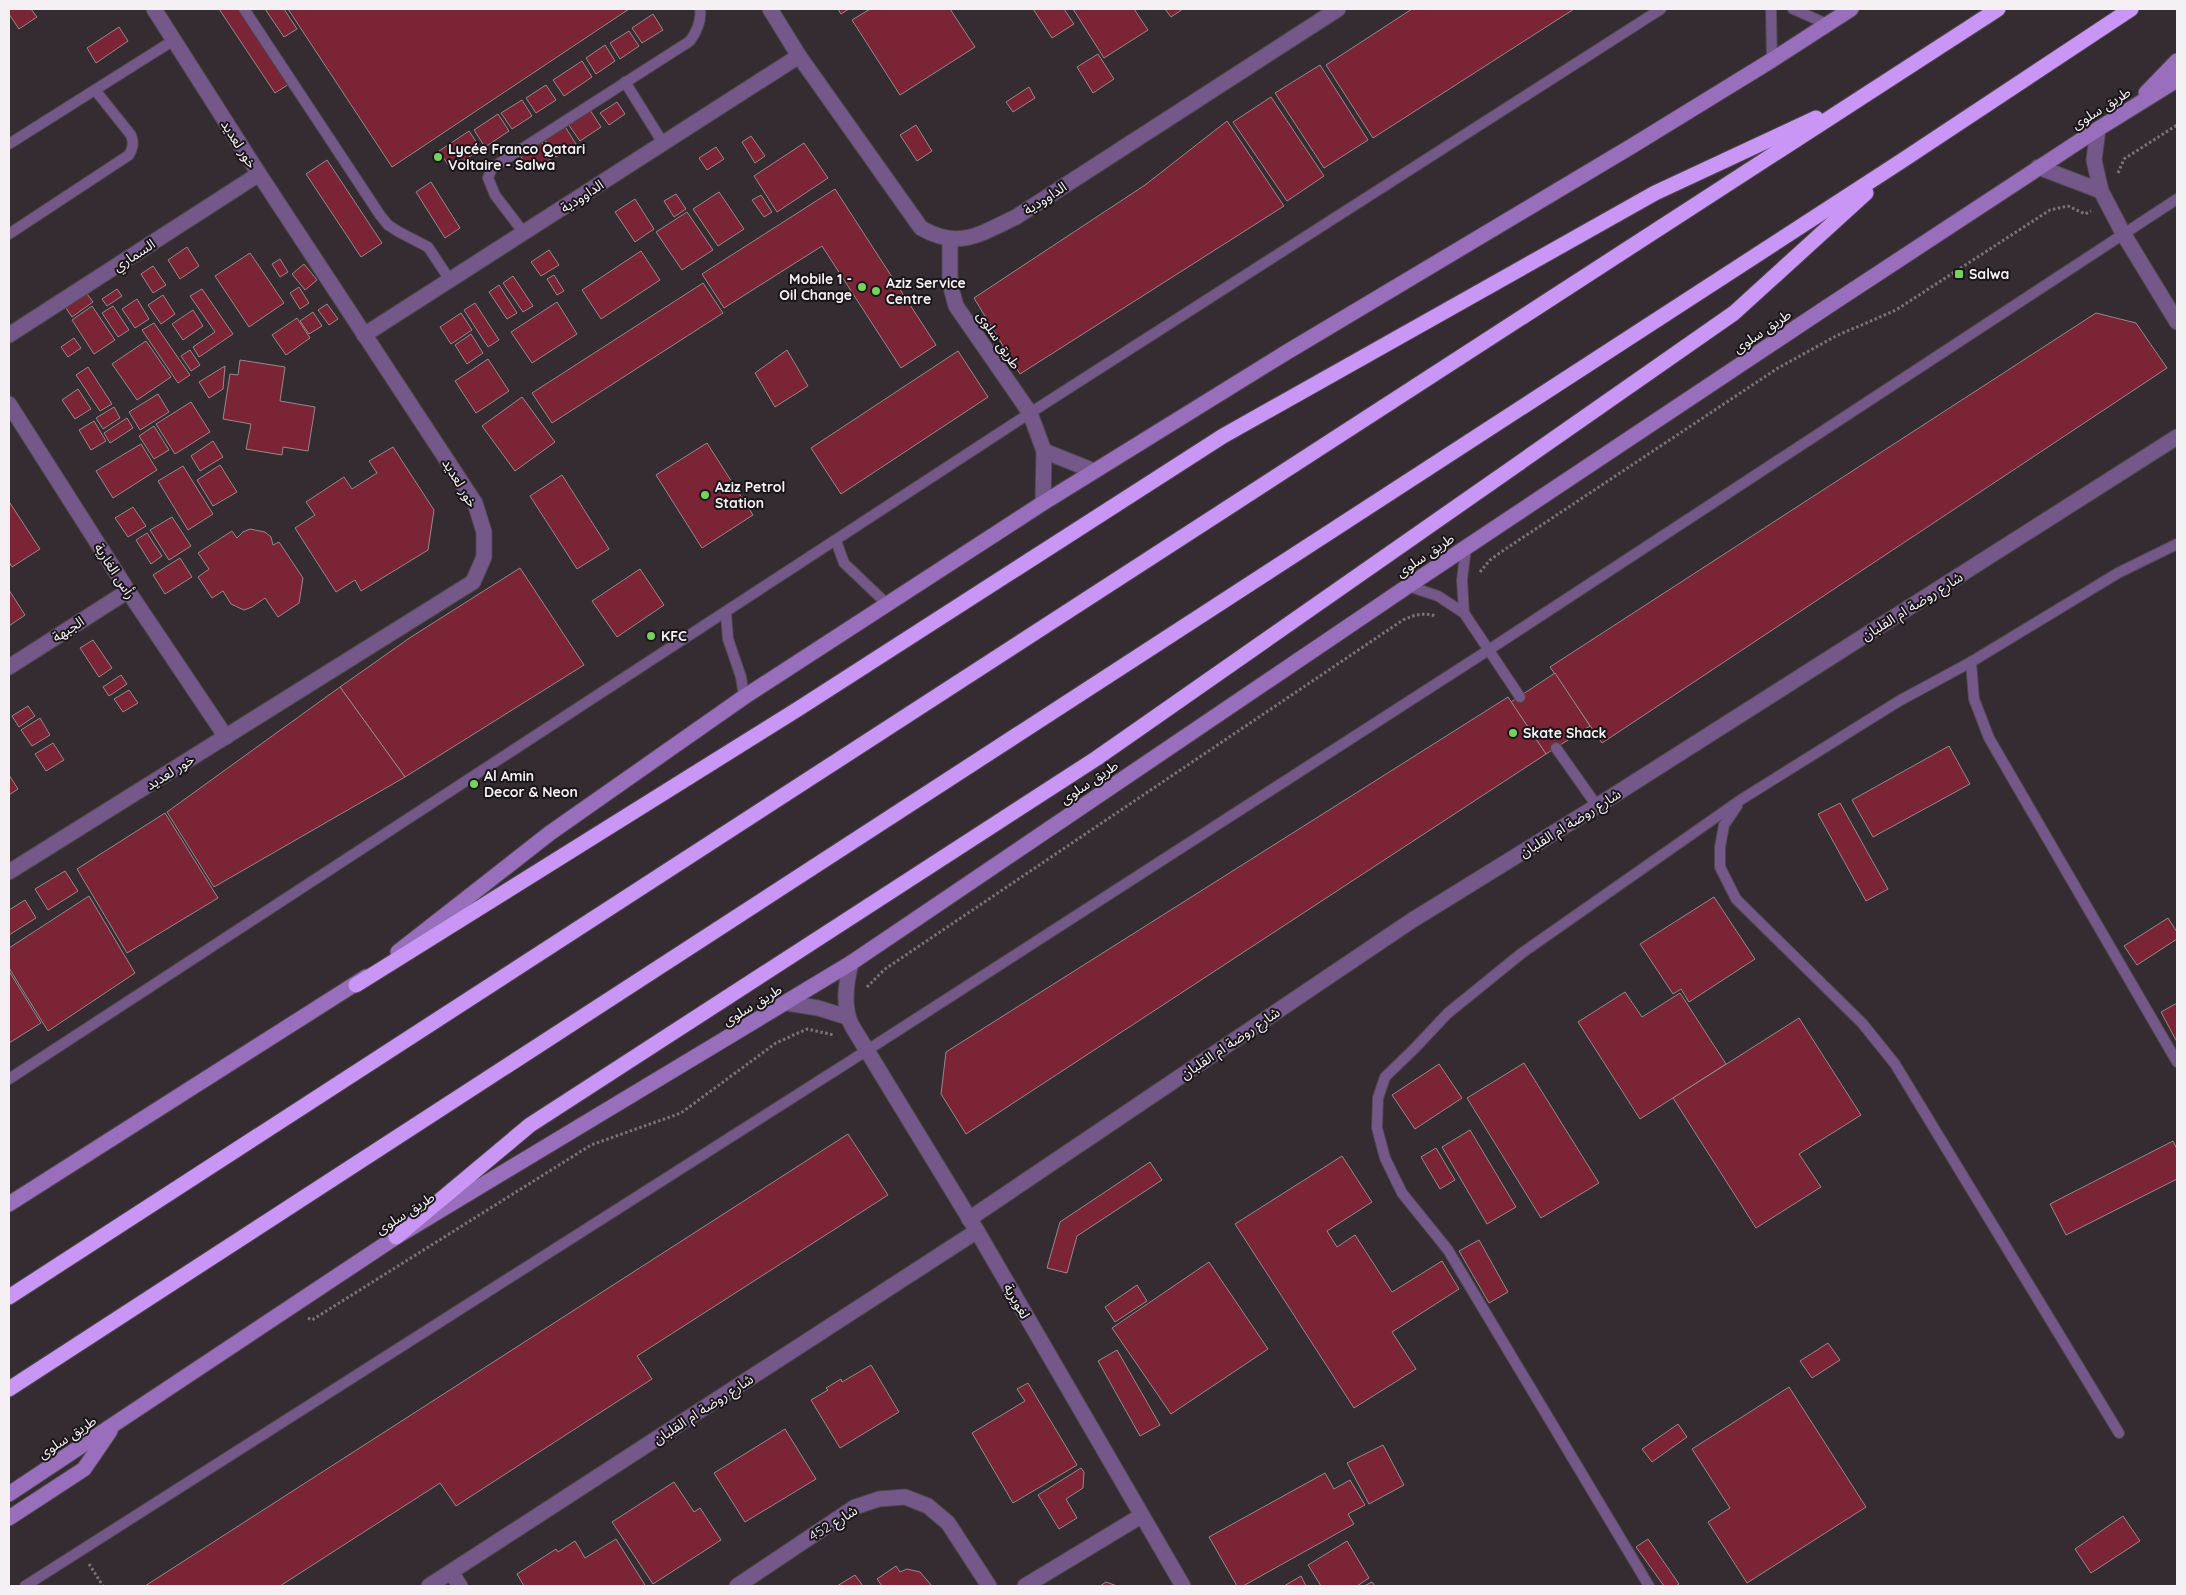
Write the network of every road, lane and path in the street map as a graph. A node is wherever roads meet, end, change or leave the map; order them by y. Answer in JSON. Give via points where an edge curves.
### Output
{"nodes":[{"id":1,"x":154,"y":9,"type":"edge"},
{"id":2,"x":244,"y":9,"type":"edge"},
{"id":3,"x":700,"y":9,"type":"edge"},
{"id":4,"x":770,"y":9,"type":"edge"},
{"id":5,"x":1338,"y":9,"type":"edge"},
{"id":6,"x":1661,"y":9,"type":"edge"},
{"id":7,"x":1771,"y":9,"type":"edge"},
{"id":8,"x":1793,"y":9,"type":"edge"},
{"id":9,"x":1851,"y":9,"type":"edge"},
{"id":10,"x":1998,"y":9,"type":"edge"},
{"id":11,"x":2131,"y":9,"type":"edge"},
{"id":12,"x":1827,"y":24,"type":"junction"},
{"id":13,"x":174,"y":40,"type":"junction"},
{"id":14,"x":799,"y":56,"type":"junction"},
{"id":15,"x":1772,"y":60,"type":"junction"},
{"id":16,"x":2177,"y":61,"type":"edge"},
{"id":17,"x":2177,"y":80,"type":"edge"},
{"id":18,"x":625,"y":82,"type":"junction"},
{"id":19,"x":95,"y":90,"type":"junction"},
{"id":20,"x":1867,"y":94,"type":"junction"},
{"id":21,"x":2133,"y":107,"type":"junction"},
{"id":22,"x":2177,"y":125,"type":"edge"},
{"id":23,"x":2098,"y":129,"type":"junction"},
{"id":24,"x":663,"y":143,"type":"junction"},
{"id":25,"x":9,"y":144,"type":"edge"},
{"id":26,"x":1900,"y":162,"type":"junction"},
{"id":27,"x":2038,"y":167,"type":"junction"},
{"id":28,"x":259,"y":174,"type":"junction"},
{"id":29,"x":2116,"y":176,"type":"dead end"},
{"id":30,"x":2104,"y":197,"type":"junction"},
{"id":31,"x":2177,"y":199,"type":"edge"},
{"id":32,"x":524,"y":233,"type":"junction"},
{"id":33,"x":9,"y":234,"type":"edge"},
{"id":34,"x":2124,"y":235,"type":"junction"},
{"id":35,"x":950,"y":240,"type":"junction"},
{"id":36,"x":450,"y":280,"type":"junction"},
{"id":37,"x":2177,"y":322,"type":"edge"},
{"id":38,"x":9,"y":335,"type":"edge"},
{"id":39,"x":364,"y":335,"type":"junction"},
{"id":40,"x":9,"y":404,"type":"edge"},
{"id":41,"x":1030,"y":413,"type":"junction"},
{"id":42,"x":2177,"y":437,"type":"edge"},
{"id":43,"x":1044,"y":451,"type":"junction"},
{"id":44,"x":1094,"y":471,"type":"junction"},
{"id":45,"x":1043,"y":503,"type":"junction"},
{"id":46,"x":836,"y":541,"type":"junction"},
{"id":47,"x":2177,"y":544,"type":"edge"},
{"id":48,"x":1466,"y":548,"type":"junction"},
{"id":49,"x":1476,"y":577,"type":"dead end"},
{"id":50,"x":1408,"y":586,"type":"junction"},
{"id":51,"x":128,"y":591,"type":"junction"},
{"id":52,"x":888,"y":604,"type":"junction"},
{"id":53,"x":726,"y":613,"type":"junction"},
{"id":54,"x":1465,"y":616,"type":"junction"},
{"id":55,"x":1488,"y":651,"type":"junction"},
{"id":56,"x":1972,"y":662,"type":"junction"},
{"id":57,"x":9,"y":667,"type":"edge"},
{"id":58,"x":744,"y":697,"type":"junction"},
{"id":59,"x":1520,"y":697,"type":"dead end"},
{"id":60,"x":226,"y":737,"type":"junction"},
{"id":61,"x":1556,"y":748,"type":"dead end"},
{"id":62,"x":1742,"y":799,"type":"junction"},
{"id":63,"x":1597,"y":806,"type":"junction"},
{"id":64,"x":9,"y":872,"type":"edge"},
{"id":65,"x":851,"y":962,"type":"junction"},
{"id":66,"x":356,"y":986,"type":"junction"},
{"id":67,"x":864,"y":989,"type":"dead end"},
{"id":68,"x":787,"y":1003,"type":"junction"},
{"id":69,"x":849,"y":1021,"type":"junction"},
{"id":70,"x":866,"y":1052,"type":"junction"},
{"id":71,"x":2177,"y":1062,"type":"edge"},
{"id":72,"x":9,"y":1079,"type":"edge"},
{"id":73,"x":9,"y":1204,"type":"edge"},
{"id":74,"x":973,"y":1225,"type":"junction"},
{"id":75,"x":396,"y":1237,"type":"junction"},
{"id":76,"x":9,"y":1296,"type":"edge"},
{"id":77,"x":290,"y":1308,"type":"junction"},
{"id":78,"x":9,"y":1389,"type":"edge"},
{"id":79,"x":115,"y":1424,"type":"junction"},
{"id":80,"x":2119,"y":1433,"type":"dead end"},
{"id":81,"x":44,"y":1471,"type":"junction"},
{"id":82,"x":9,"y":1486,"type":"edge"},
{"id":83,"x":9,"y":1494,"type":"edge"},
{"id":84,"x":1141,"y":1516,"type":"junction"},
{"id":85,"x":9,"y":1518,"type":"edge"},
{"id":86,"x":80,"y":1551,"type":"junction"},
{"id":87,"x":450,"y":1572,"type":"junction"},
{"id":88,"x":25,"y":1586,"type":"edge"},
{"id":89,"x":103,"y":1586,"type":"edge"},
{"id":90,"x":429,"y":1586,"type":"edge"},
{"id":91,"x":460,"y":1586,"type":"edge"},
{"id":92,"x":737,"y":1586,"type":"edge"},
{"id":93,"x":989,"y":1586,"type":"edge"},
{"id":94,"x":1025,"y":1586,"type":"edge"},
{"id":95,"x":1183,"y":1586,"type":"edge"},
{"id":96,"x":1649,"y":1586,"type":"edge"}],
"edges":[{"from":1,"to":13,"type":"street","name":"خور لعديد"},
{"from":2,"to":36,"type":"lane","via":[[380,215],[388,225],[428,247]]},
{"from":3,"to":18,"type":"lane","via":[[698,29],[690,41]]},
{"from":4,"to":14,"type":"street","name":"الداوودية"},
{"from":5,"to":35,"type":"street","name":"الداوودية","via":[[1016,217],[975,236]]},
{"from":6,"to":41,"type":"lane"},
{"from":7,"to":15,"type":"lane"},
{"from":8,"to":12,"type":"lane"},
{"from":9,"to":12,"type":"main road"},
{"from":10,"to":20,"type":"highway"},
{"from":11,"to":26,"type":"highway"},
{"from":12,"to":15,"type":"main road"},
{"from":13,"to":19,"type":"lane"},
{"from":13,"to":28,"type":"street","name":"خور لعديد"},
{"from":14,"to":24,"type":"street","name":"الداوودية"},
{"from":14,"to":35,"type":"street","name":"الداوودية","via":[[921,228]]},
{"from":15,"to":44,"type":"main road"},
{"from":16,"to":21,"type":"main road"},
{"from":17,"to":21,"type":"main road","name":"طريق سلوى"},
{"from":18,"to":24,"type":"lane"},
{"from":18,"to":32,"type":"lane","via":[[492,168],[488,178],[496,195]]},
{"from":19,"to":25,"type":"lane"},
{"from":19,"to":33,"type":"lane","via":[[131,135],[133,149],[129,155]]},
{"from":20,"to":66,"type":"highway","via":[[1655,193],[1223,436],[798,709]]},
{"from":20,"to":76,"type":"highway"},
{"from":21,"to":23,"type":"main road","name":"طريق سلوى"},
{"from":22,"to":29,"type":"path","via":[[2124,159]]},
{"from":23,"to":27,"type":"main road","name":"طريق سلوى"},
{"from":23,"to":30,"type":"street","via":[[2094,160]]},
{"from":24,"to":32,"type":"street","name":"الداوودية"},
{"from":26,"to":75,"type":"highway","via":[[1734,314],[1097,758],[530,1124]]},
{"from":26,"to":78,"type":"highway"},
{"from":27,"to":30,"type":"street"},
{"from":27,"to":48,"type":"main road","name":"طريق سلوى"},
{"from":28,"to":38,"type":"street","name":"السماري"},
{"from":28,"to":39,"type":"street","name":"خور لعديد"},
{"from":30,"to":34,"type":"street"},
{"from":30,"to":49,"type":"path","via":[[2085,214],[2068,206],[2050,210],[1896,310],[1836,336],[1778,368],[1504,550],[1490,560]]},
{"from":31,"to":34,"type":"lane"},
{"from":32,"to":36,"type":"street","name":"الداوودية"},
{"from":34,"to":37,"type":"street"},
{"from":34,"to":55,"type":"lane"},
{"from":35,"to":41,"type":"street","name":"طريق سلوى","via":[[950,284],[956,306]]},
{"from":36,"to":39,"type":"street","name":"الداوودية"},
{"from":39,"to":60,"type":"street","name":"خور لعديد","via":[[475,503],[484,532],[484,557],[473,582]]},
{"from":40,"to":51,"type":"street","name":"رأس الغارية"},
{"from":41,"to":43,"type":"street","name":"طريق سلوى"},
{"from":41,"to":46,"type":"lane"},
{"from":42,"to":63,"type":"street","name":"شارع روضة ام القلبان"},
{"from":43,"to":44,"type":"street"},
{"from":43,"to":45,"type":"street","name":"طريق سلوى"},
{"from":44,"to":45,"type":"main road"},
{"from":45,"to":52,"type":"main road"},
{"from":46,"to":52,"type":"lane","via":[[844,563]]},
{"from":46,"to":53,"type":"lane"},
{"from":47,"to":56,"type":"lane","via":[[2118,573]]},
{"from":48,"to":50,"type":"main road","name":"طريق سلوى"},
{"from":48,"to":54,"type":"lane","via":[[1462,580]]},
{"from":50,"to":54,"type":"lane","via":[[1438,596]]},
{"from":50,"to":65,"type":"main road","name":"طريق سلوى"},
{"from":51,"to":57,"type":"street","name":"الجبهة"},
{"from":51,"to":60,"type":"street","name":"رأس الغارية"},
{"from":52,"to":58,"type":"main road"},
{"from":53,"to":58,"type":"lane","via":[[728,639]]},
{"from":53,"to":72,"type":"lane"},
{"from":54,"to":55,"type":"lane"},
{"from":54,"to":67,"type":"path","via":[[1451,627],[1429,614],[1416,614],[1403,620],[885,969]]},
{"from":55,"to":59,"type":"lane"},
{"from":55,"to":70,"type":"lane"},
{"from":56,"to":62,"type":"lane","via":[[1898,701]]},
{"from":56,"to":71,"type":"lane","via":[[1974,700],[1989,738]]},
{"from":58,"to":66,"type":"main road","via":[[550,833]]},
{"from":60,"to":64,"type":"street","name":"خور لعديد"},
{"from":61,"to":63,"type":"lane"},
{"from":62,"to":80,"type":"lane","via":[[1724,825],[1720,847],[1720,866],[1736,899],[1862,1023],[1895,1064]]},
{"from":62,"to":96,"type":"lane","via":[[1522,953],[1448,1013],[1385,1077],[1378,1098],[1377,1128],[1385,1158],[1402,1193],[1448,1250]]},
{"from":63,"to":74,"type":"street","name":"شارع روضة ام القلبان","via":[[1411,921]]},
{"from":65,"to":68,"type":"main road","name":"طريق سلوى"},
{"from":65,"to":69,"type":"street","name":"لغويرية","via":[[846,990]]},
{"from":66,"to":73,"type":"main road"},
{"from":68,"to":69,"type":"street","via":[[818,1008]]},
{"from":68,"to":75,"type":"main road","name":"طريق سلوى"},
{"from":69,"to":70,"type":"street","name":"لغويرية"},
{"from":69,"to":77,"type":"path","via":[[833,1035],[807,1028],[776,1043],[681,1114],[591,1146],[312,1320]]},
{"from":70,"to":74,"type":"street","name":"لغويرية"},
{"from":70,"to":86,"type":"lane"},
{"from":74,"to":84,"type":"street","name":"لغويرية"},
{"from":74,"to":87,"type":"street","name":"شارع روضة ام القلبان"},
{"from":75,"to":77,"type":"main road","name":"طريق سلوى"},
{"from":77,"to":79,"type":"main road","name":"طريق سلوى"},
{"from":79,"to":81,"type":"main road","name":"طريق سلوى"},
{"from":79,"to":85,"type":"main road","via":[[84,1469]]},
{"from":81,"to":82,"type":"main road"},
{"from":81,"to":83,"type":"main road","name":"طريق سلوى"},
{"from":84,"to":94,"type":"street"},
{"from":84,"to":95,"type":"street","name":"لغويرية"},
{"from":86,"to":88,"type":"lane"},
{"from":86,"to":89,"type":"path"},
{"from":87,"to":90,"type":"street","name":"شارع روضة ام القلبان"},
{"from":87,"to":91,"type":"street"},
{"from":92,"to":93,"type":"street","name":"شارع 452","via":[[856,1507],[879,1499],[905,1497],[928,1506],[948,1523]]}]}
